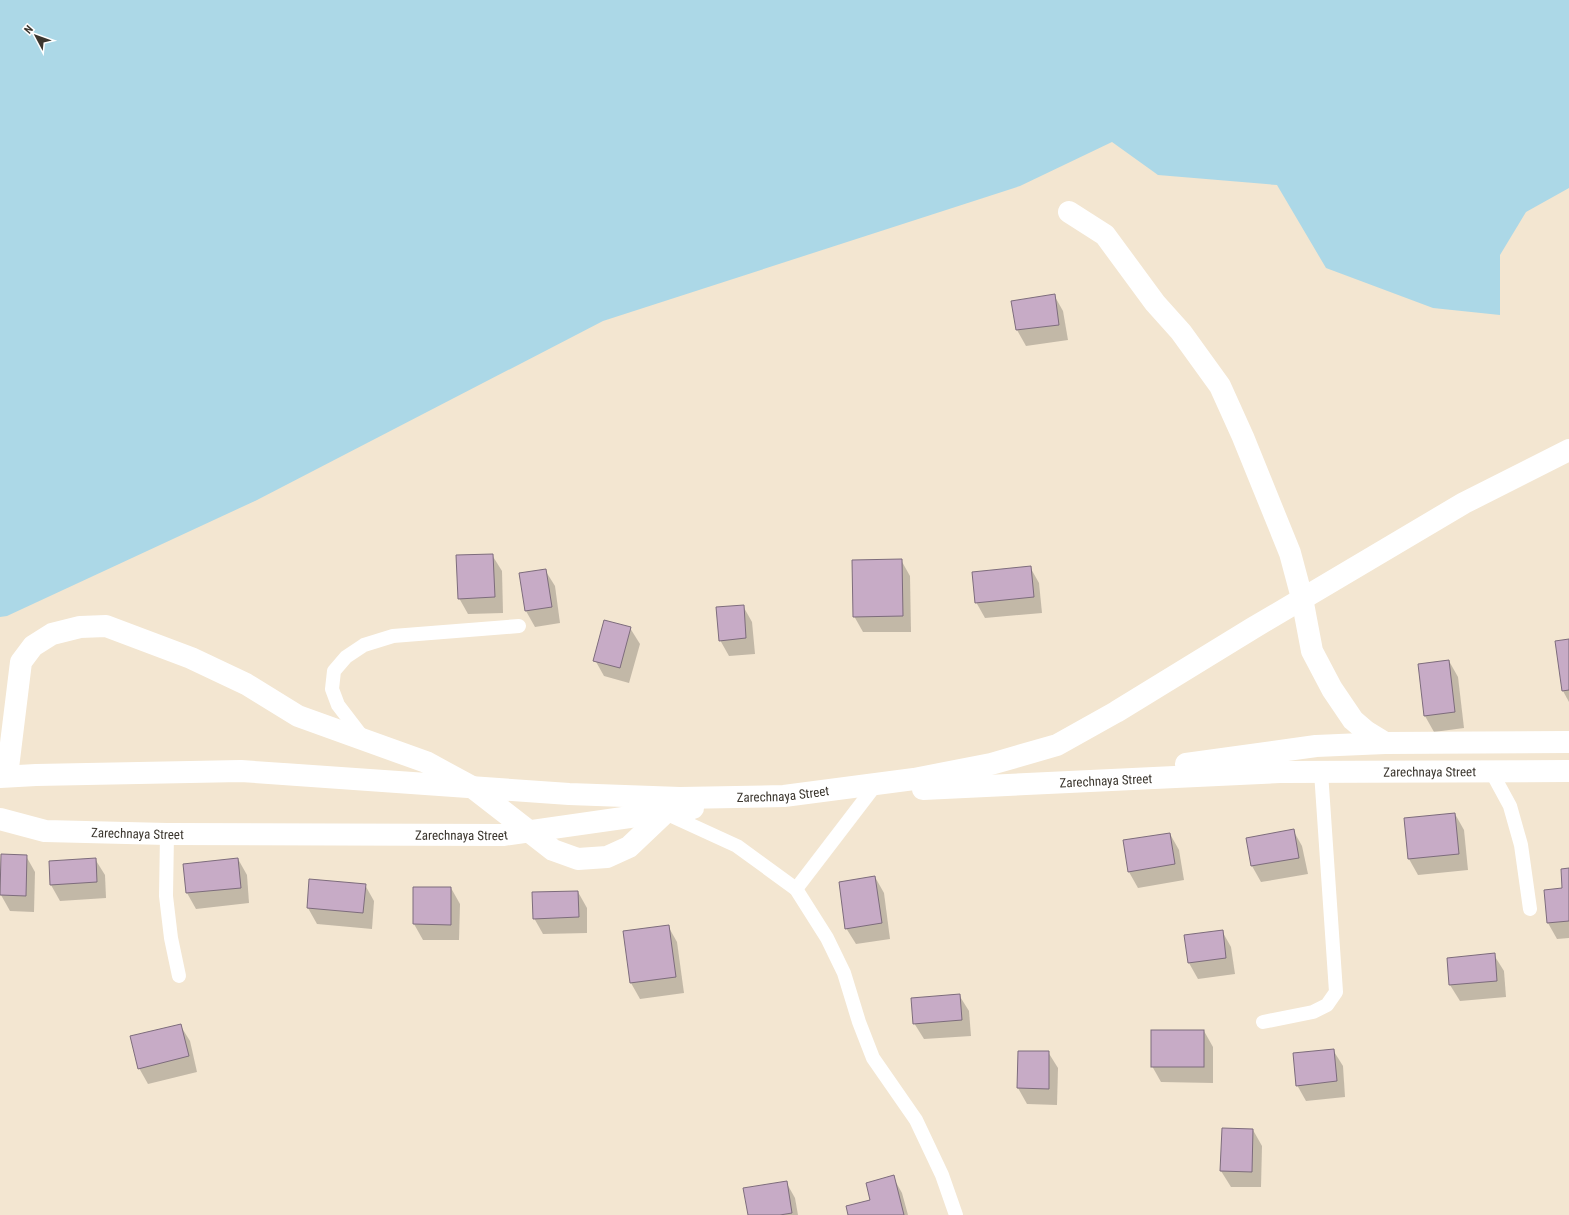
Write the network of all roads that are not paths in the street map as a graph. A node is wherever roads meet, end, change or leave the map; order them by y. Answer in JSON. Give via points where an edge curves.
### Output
{"nodes":[{"id":1,"x":1069,"y":212,"type":"dead end"},
{"id":2,"x":1569,"y":450,"type":"edge"},
{"id":3,"x":1302,"y":598,"type":"junction"},
{"id":4,"x":519,"y":626,"type":"dead end"},
{"id":5,"x":366,"y":742,"type":"junction"},
{"id":6,"x":1569,"y":742,"type":"edge"},
{"id":7,"x":1385,"y":743,"type":"junction"},
{"id":8,"x":1491,"y":771,"type":"junction"},
{"id":9,"x":1569,"y":771,"type":"edge"},
{"id":10,"x":1321,"y":772,"type":"junction"},
{"id":11,"x":3,"y":777,"type":"edge"},
{"id":12,"x":1099,"y":781,"type":"junction"},
{"id":13,"x":472,"y":787,"type":"junction"},
{"id":14,"x":871,"y":791,"type":"junction"},
{"id":15,"x":784,"y":796,"type":"junction"},
{"id":16,"x":672,"y":805,"type":"junction"},
{"id":17,"x":0,"y":819,"type":"edge"},
{"id":18,"x":529,"y":831,"type":"junction"},
{"id":19,"x":167,"y":834,"type":"junction"},
{"id":20,"x":796,"y":889,"type":"junction"},
{"id":21,"x":1530,"y":909,"type":"dead end"},
{"id":22,"x":179,"y":976,"type":"dead end"},
{"id":23,"x":1263,"y":1022,"type":"dead end"},
{"id":24,"x":956,"y":1215,"type":"edge"}],
"edges":[{"from":1,"to":3,"type":"street","via":[[1104,235],[1220,386],[1290,553]]},
{"from":2,"to":3,"type":"street","via":[[1464,504]]},
{"from":3,"to":7,"type":"street","via":[[1312,651],[1332,689],[1353,720]]},
{"from":3,"to":15,"type":"street","via":[[1116,712],[1057,745],[992,764],[914,779]]},
{"from":4,"to":5,"type":"lane","via":[[393,636],[364,645],[346,657],[334,671],[332,689],[338,705]]},
{"from":5,"to":11,"type":"street","via":[[298,716],[246,684],[191,658],[106,626],[80,627],[52,634],[33,646],[21,662]]},
{"from":5,"to":13,"type":"street","via":[[426,762]]},
{"from":6,"to":7,"type":"street"},
{"from":7,"to":12,"type":"street","via":[[1316,746],[1195,762]]},
{"from":8,"to":9,"type":"street","name":"Zarechnaya Street"},
{"from":8,"to":10,"type":"street","name":"Zarechnaya Street"},
{"from":8,"to":21,"type":"lane","via":[[1510,806],[1521,845]]},
{"from":10,"to":12,"type":"street","name":"Zarechnaya Street"},
{"from":10,"to":23,"type":"lane","via":[[1336,992],[1327,1004],[1314,1012]]},
{"from":11,"to":13,"type":"street","via":[[241,771]]},
{"from":12,"to":14,"type":"street","name":"Zarechnaya Street"},
{"from":13,"to":16,"type":"street"},
{"from":13,"to":18,"type":"street"},
{"from":14,"to":15,"type":"street","name":"Zarechnaya Street"},
{"from":14,"to":20,"type":"lane"},
{"from":15,"to":16,"type":"street","name":"Zarechnaya Street"},
{"from":16,"to":18,"type":"street","name":"Zarechnaya Street"},
{"from":16,"to":18,"type":"street","via":[[629,847],[606,857],[572,857],[553,850]]},
{"from":16,"to":20,"type":"lane","via":[[737,846]]},
{"from":17,"to":19,"type":"street","name":"Zarechnaya Street","via":[[45,831]]},
{"from":18,"to":19,"type":"street","name":"Zarechnaya Street","via":[[503,835]]},
{"from":19,"to":22,"type":"lane","via":[[166,896]]},
{"from":20,"to":24,"type":"lane","via":[[827,938],[844,973],[873,1058],[916,1120],[942,1175]]}]}
